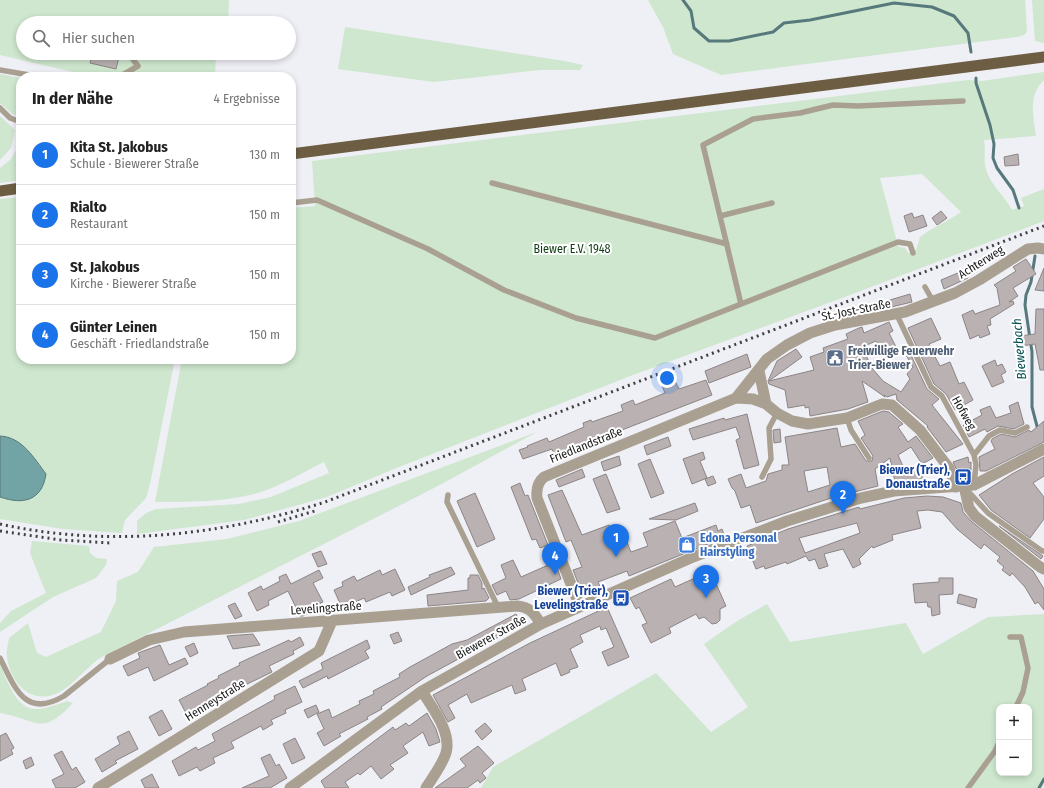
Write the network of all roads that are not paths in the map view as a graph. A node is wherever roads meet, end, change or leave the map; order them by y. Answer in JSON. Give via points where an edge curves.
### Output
{"nodes":[{"id":1,"x":1044,"y":57,"type":"edge"},
{"id":2,"x":133,"y":60,"type":"edge"},
{"id":3,"x":0,"y":70,"type":"edge"},
{"id":4,"x":128,"y":72,"type":"edge"},
{"id":5,"x":16,"y":73,"type":"edge"},
{"id":6,"x":963,"y":101,"type":"dead end"},
{"id":7,"x":0,"y":108,"type":"edge"},
{"id":8,"x":16,"y":120,"type":"edge"},
{"id":9,"x":296,"y":153,"type":"edge"},
{"id":10,"x":492,"y":183,"type":"dead end"},
{"id":11,"x":16,"y":189,"type":"edge"},
{"id":12,"x":0,"y":191,"type":"edge"},
{"id":13,"x":296,"y":202,"type":"edge"},
{"id":14,"x":772,"y":203,"type":"dead end"},
{"id":15,"x":720,"y":216,"type":"junction"},
{"id":16,"x":727,"y":244,"type":"junction"},
{"id":17,"x":1044,"y":249,"type":"edge"},
{"id":18,"x":913,"y":253,"type":"dead end"},
{"id":19,"x":925,"y":287,"type":"dead end"},
{"id":20,"x":933,"y":302,"type":"junction"},
{"id":21,"x":741,"y":304,"type":"junction"},
{"id":22,"x":897,"y":315,"type":"junction"},
{"id":23,"x":759,"y":371,"type":"junction"},
{"id":24,"x":736,"y":398,"type":"junction"},
{"id":25,"x":766,"y":404,"type":"junction"},
{"id":26,"x":777,"y":413,"type":"junction"},
{"id":27,"x":847,"y":418,"type":"junction"},
{"id":28,"x":1027,"y":427,"type":"dead end"},
{"id":29,"x":1044,"y":449,"type":"edge"},
{"id":30,"x":974,"y":455,"type":"junction"},
{"id":31,"x":869,"y":458,"type":"dead end"},
{"id":32,"x":762,"y":478,"type":"dead end"},
{"id":33,"x":965,"y":486,"type":"junction"},
{"id":34,"x":448,"y":495,"type":"dead end"},
{"id":35,"x":1044,"y":551,"type":"edge"},
{"id":36,"x":1044,"y":569,"type":"edge"},
{"id":37,"x":498,"y":607,"type":"junction"},
{"id":38,"x":580,"y":607,"type":"junction"},
{"id":39,"x":332,"y":621,"type":"junction"},
{"id":40,"x":542,"y":624,"type":"junction"},
{"id":41,"x":1010,"y":637,"type":"dead end"},
{"id":42,"x":0,"y":658,"type":"edge"},
{"id":43,"x":110,"y":659,"type":"joint"},
{"id":44,"x":422,"y":692,"type":"junction"},
{"id":45,"x":1017,"y":704,"type":"edge"},
{"id":46,"x":996,"y":746,"type":"edge"},
{"id":47,"x":98,"y":788,"type":"edge"},
{"id":48,"x":290,"y":788,"type":"edge"},
{"id":49,"x":426,"y":788,"type":"edge"},
{"id":50,"x":968,"y":788,"type":"edge"}],
"edges":[{"from":1,"to":9,"type":"main road"},
{"from":2,"to":4,"type":"lane","via":[[138,66]]},
{"from":3,"to":5,"type":"lane"},
{"from":6,"to":15,"type":"lane","via":[[833,105],[800,113],[753,119],[703,145]]},
{"from":7,"to":8,"type":"lane"},
{"from":10,"to":16,"type":"lane"},
{"from":11,"to":12,"type":"main road"},
{"from":13,"to":21,"type":"lane","via":[[317,200],[428,249],[504,290],[576,318],[648,337],[655,338]]},
{"from":14,"to":15,"type":"lane"},
{"from":15,"to":16,"type":"lane"},
{"from":16,"to":21,"type":"lane"},
{"from":17,"to":20,"type":"street","name":"Achterweg","via":[[1028,249],[979,280]]},
{"from":18,"to":21,"type":"lane","via":[[910,244],[898,242]]},
{"from":19,"to":20,"type":"lane"},
{"from":20,"to":22,"type":"street","name":"St.-Jost-Straße"},
{"from":22,"to":23,"type":"street","name":"St.-Jost-Straße","via":[[835,325],[810,333],[767,359]]},
{"from":22,"to":30,"type":"lane","name":"Hofweg","via":[[931,387],[942,396]]},
{"from":23,"to":24,"type":"street","name":"Friedlandstraße"},
{"from":23,"to":25,"type":"street"},
{"from":24,"to":25,"type":"street","via":[[752,399]]},
{"from":24,"to":38,"type":"street","name":"Friedlandstraße","via":[[539,481],[537,498]]},
{"from":25,"to":26,"type":"street"},
{"from":26,"to":27,"type":"street","via":[[792,421],[808,424]]},
{"from":26,"to":32,"type":"lane","via":[[769,428],[771,458]]},
{"from":27,"to":31,"type":"lane","via":[[851,430]]},
{"from":27,"to":33,"type":"street","via":[[882,404],[892,405],[920,430]]},
{"from":28,"to":30,"type":"lane","via":[[1015,433],[1000,430],[989,436]]},
{"from":29,"to":33,"type":"street","name":"Biewerer Straße"},
{"from":30,"to":33,"type":"lane","name":"Hofweg","via":[[976,465]]},
{"from":33,"to":35,"type":"lane","via":[[988,513]]},
{"from":33,"to":36,"type":"street","via":[[969,508],[975,516]]},
{"from":33,"to":38,"type":"street","name":"Biewerer Straße","via":[[894,491],[861,498],[787,521],[693,557]]},
{"from":34,"to":37,"type":"lane","via":[[448,502]]},
{"from":37,"to":39,"type":"street","name":"Levelingstraße"},
{"from":37,"to":40,"type":"street","name":"Levelingstraße","via":[[527,607]]},
{"from":38,"to":40,"type":"street","name":"Biewerer Straße"},
{"from":39,"to":43,"type":"street","name":"Levelingstraße","via":[[184,632],[132,647]]},
{"from":39,"to":47,"type":"street","name":"Henneystraße","via":[[319,651]]},
{"from":40,"to":44,"type":"street","name":"Biewerer Straße"},
{"from":41,"to":45,"type":"lane","via":[[1021,637],[1028,668]]},
{"from":42,"to":43,"type":"lane","via":[[20,696],[42,704],[64,696]]},
{"from":44,"to":48,"type":"street","name":"Biewerer Straße"},
{"from":44,"to":49,"type":"street","via":[[442,726],[447,740],[446,753]]},
{"from":46,"to":50,"type":"lane"}]}
